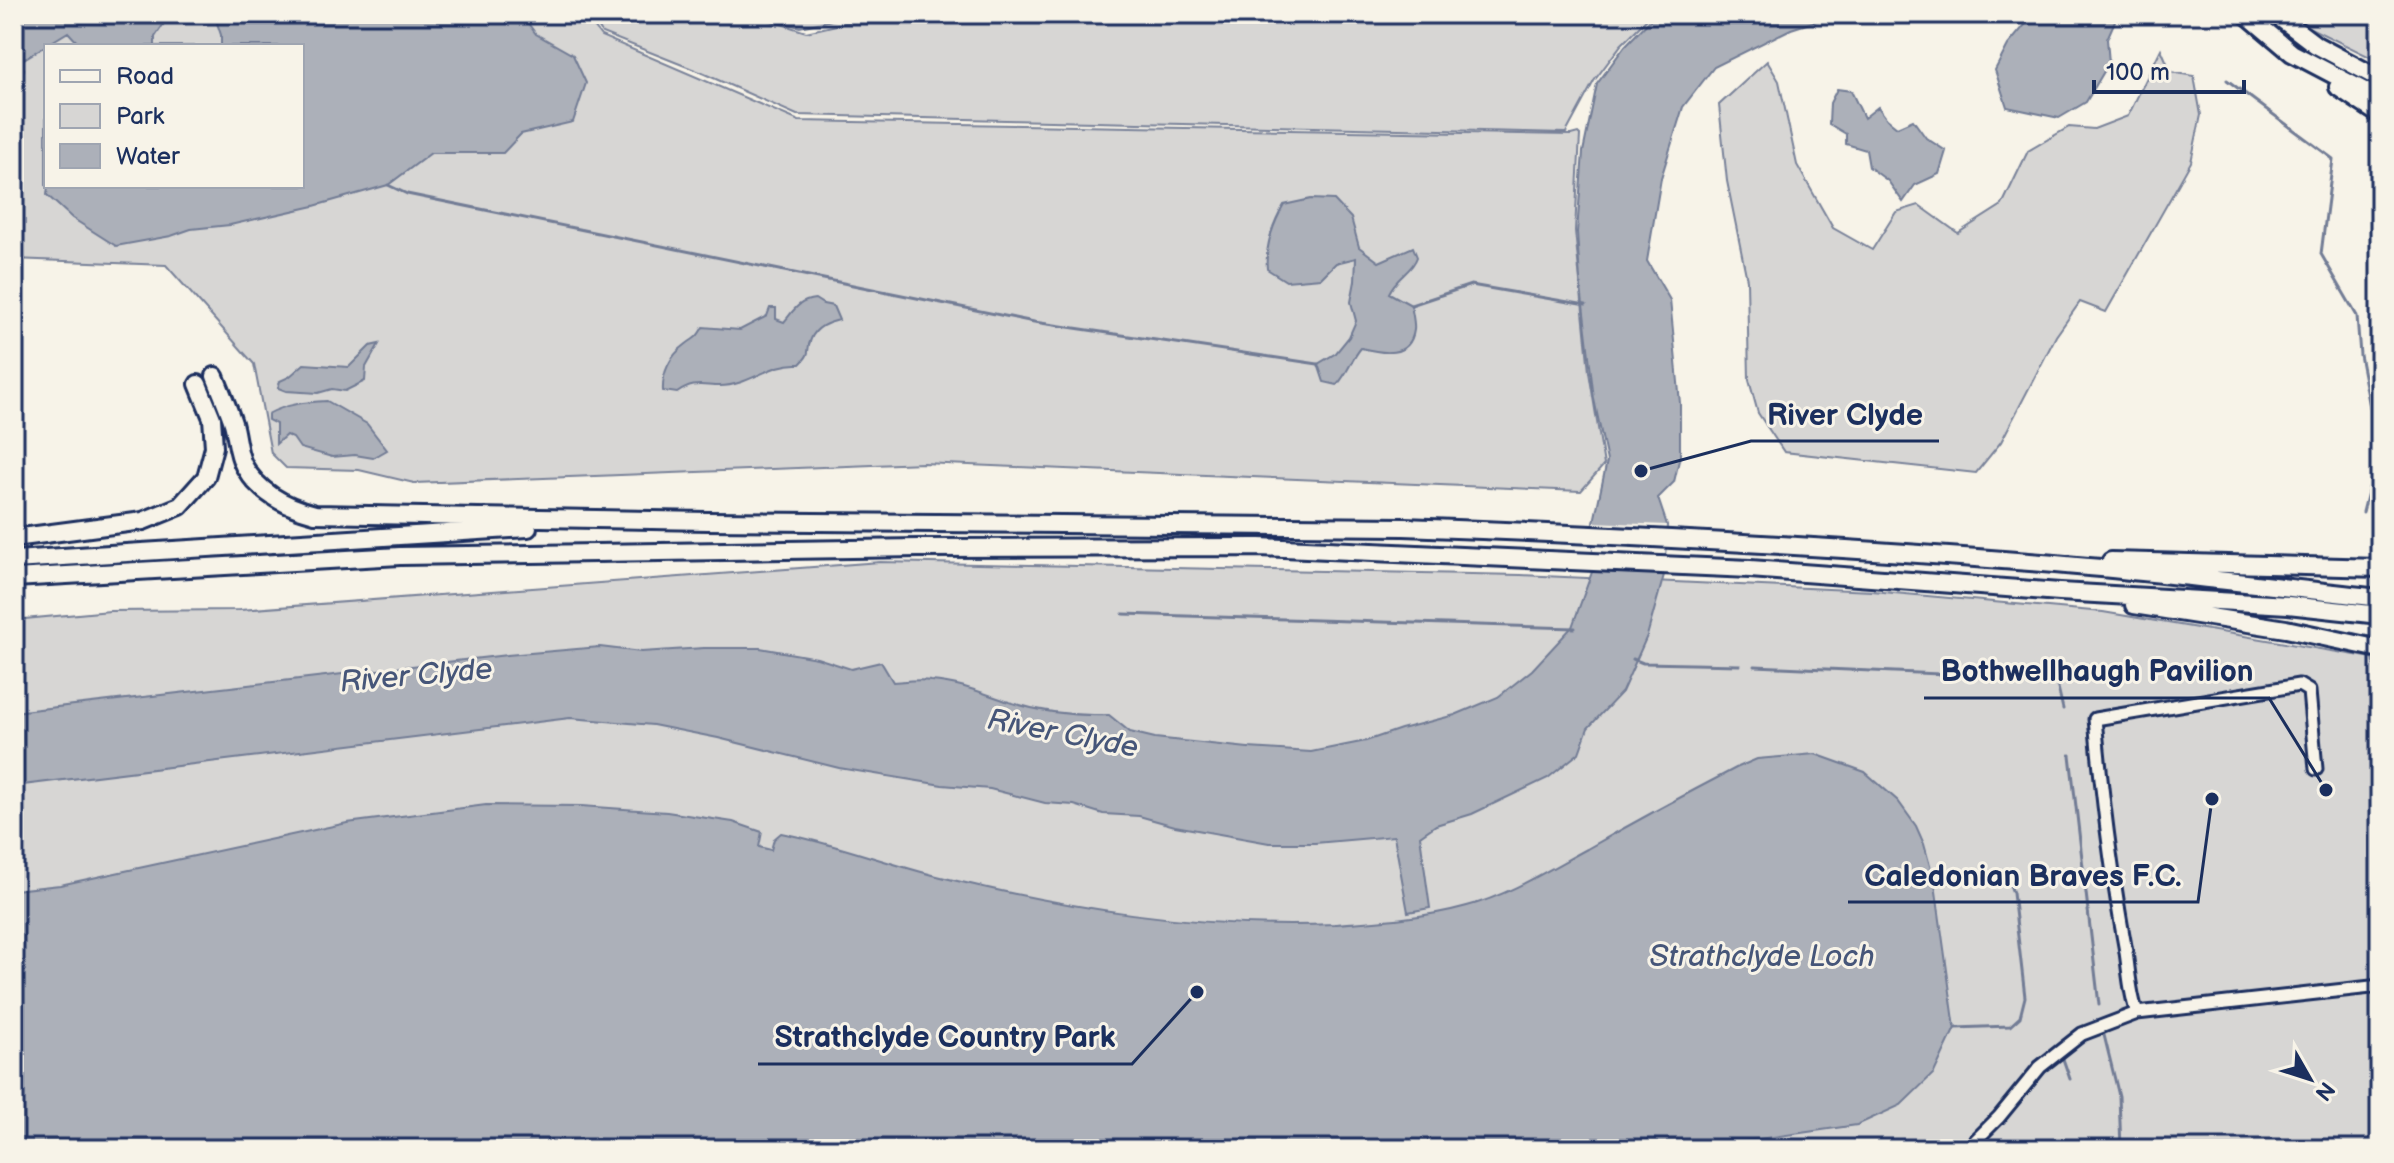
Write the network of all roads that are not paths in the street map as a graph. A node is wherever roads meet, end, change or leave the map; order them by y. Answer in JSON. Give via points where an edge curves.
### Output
{"nodes":[{"id":1,"x":2246,"y":14,"type":"edge"},
{"id":2,"x":2275,"y":14,"type":"edge"},
{"id":3,"x":2292,"y":53,"type":"junction"},
{"id":4,"x":2338,"y":58,"type":"junction"},
{"id":5,"x":2380,"y":70,"type":"edge"},
{"id":6,"x":2380,"y":79,"type":"edge"},
{"id":7,"x":2380,"y":99,"type":"edge"},
{"id":8,"x":2380,"y":115,"type":"edge"},
{"id":9,"x":215,"y":376,"type":"dead end"},
{"id":10,"x":198,"y":384,"type":"dead end"},
{"id":11,"x":645,"y":520,"type":"junction"},
{"id":12,"x":14,"y":538,"type":"edge"},
{"id":13,"x":14,"y":560,"type":"edge"},
{"id":14,"x":2057,"y":564,"type":"junction"},
{"id":15,"x":2380,"y":568,"type":"edge"},
{"id":16,"x":14,"y":578,"type":"edge"},
{"id":17,"x":2060,"y":592,"type":"junction"},
{"id":18,"x":2380,"y":598,"type":"edge"},
{"id":19,"x":2380,"y":615,"type":"edge"},
{"id":20,"x":2380,"y":649,"type":"edge"},
{"id":21,"x":2316,"y":769,"type":"dead end"},
{"id":22,"x":2380,"y":986,"type":"edge"},
{"id":23,"x":2137,"y":1013,"type":"junction"},
{"id":24,"x":1967,"y":1149,"type":"edge"}],
"edges":[{"from":1,"to":3,"type":"highway"},
{"from":2,"to":4,"type":"highway"},
{"from":3,"to":7,"type":"highway"},
{"from":3,"to":8,"type":"highway"},
{"from":4,"to":5,"type":"highway"},
{"from":4,"to":6,"type":"highway"},
{"from":9,"to":11,"type":"highway","via":[[244,465],[273,497],[295,509],[315,514]]},
{"from":10,"to":12,"type":"highway","via":[[212,418],[214,447],[206,477],[180,506],[143,521]]},
{"from":11,"to":13,"type":"highway"},
{"from":11,"to":14,"type":"highway","via":[[1404,527]]},
{"from":14,"to":15,"type":"highway","via":[[2124,560]]},
{"from":14,"to":18,"type":"highway"},
{"from":16,"to":17,"type":"highway","via":[[400,556],[1260,547],[1750,569]]},
{"from":17,"to":19,"type":"highway"},
{"from":17,"to":20,"type":"highway"},
{"from":21,"to":23,"type":"street","via":[[2309,691],[2299,685],[2095,719],[2112,874]]},
{"from":22,"to":23,"type":"street"},
{"from":23,"to":24,"type":"street","via":[[2082,1034],[2051,1058]]}]}
